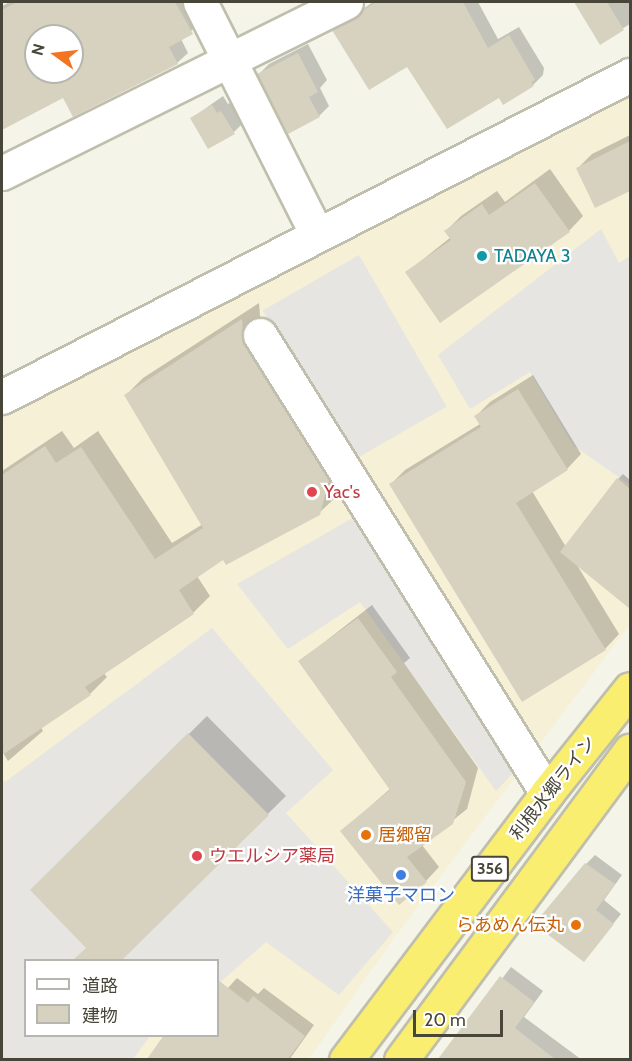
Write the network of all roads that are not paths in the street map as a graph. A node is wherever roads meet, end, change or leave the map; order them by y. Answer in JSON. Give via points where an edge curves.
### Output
{"nodes":[{"id":1,"x":200,"y":2,"type":"edge"},
{"id":2,"x":346,"y":2,"type":"edge"},
{"id":3,"x":230,"y":60,"type":"junction"},
{"id":4,"x":630,"y":75,"type":"edge"},
{"id":5,"x":2,"y":173,"type":"edge"},
{"id":6,"x":316,"y":233,"type":"junction"},
{"id":7,"x":260,"y":335,"type":"dead end"},
{"id":8,"x":2,"y":397,"type":"edge"},
{"id":9,"x":630,"y":689,"type":"edge"},
{"id":10,"x":630,"y":750,"type":"edge"},
{"id":11,"x":547,"y":794,"type":"junction"},
{"id":12,"x":355,"y":1057,"type":"edge"},
{"id":13,"x":401,"y":1059,"type":"edge"}],
"edges":[{"from":1,"to":3,"type":"street"},
{"from":2,"to":3,"type":"street"},
{"from":3,"to":5,"type":"street"},
{"from":3,"to":6,"type":"street"},
{"from":4,"to":6,"type":"street"},
{"from":6,"to":8,"type":"street"},
{"from":7,"to":11,"type":"street"},
{"from":9,"to":11,"type":"highway","name":"利根水郷ライン","number":"356"},
{"from":10,"to":13,"type":"highway","number":"356"},
{"from":11,"to":12,"type":"highway","name":"利根水郷ライン","number":"356"}]}
